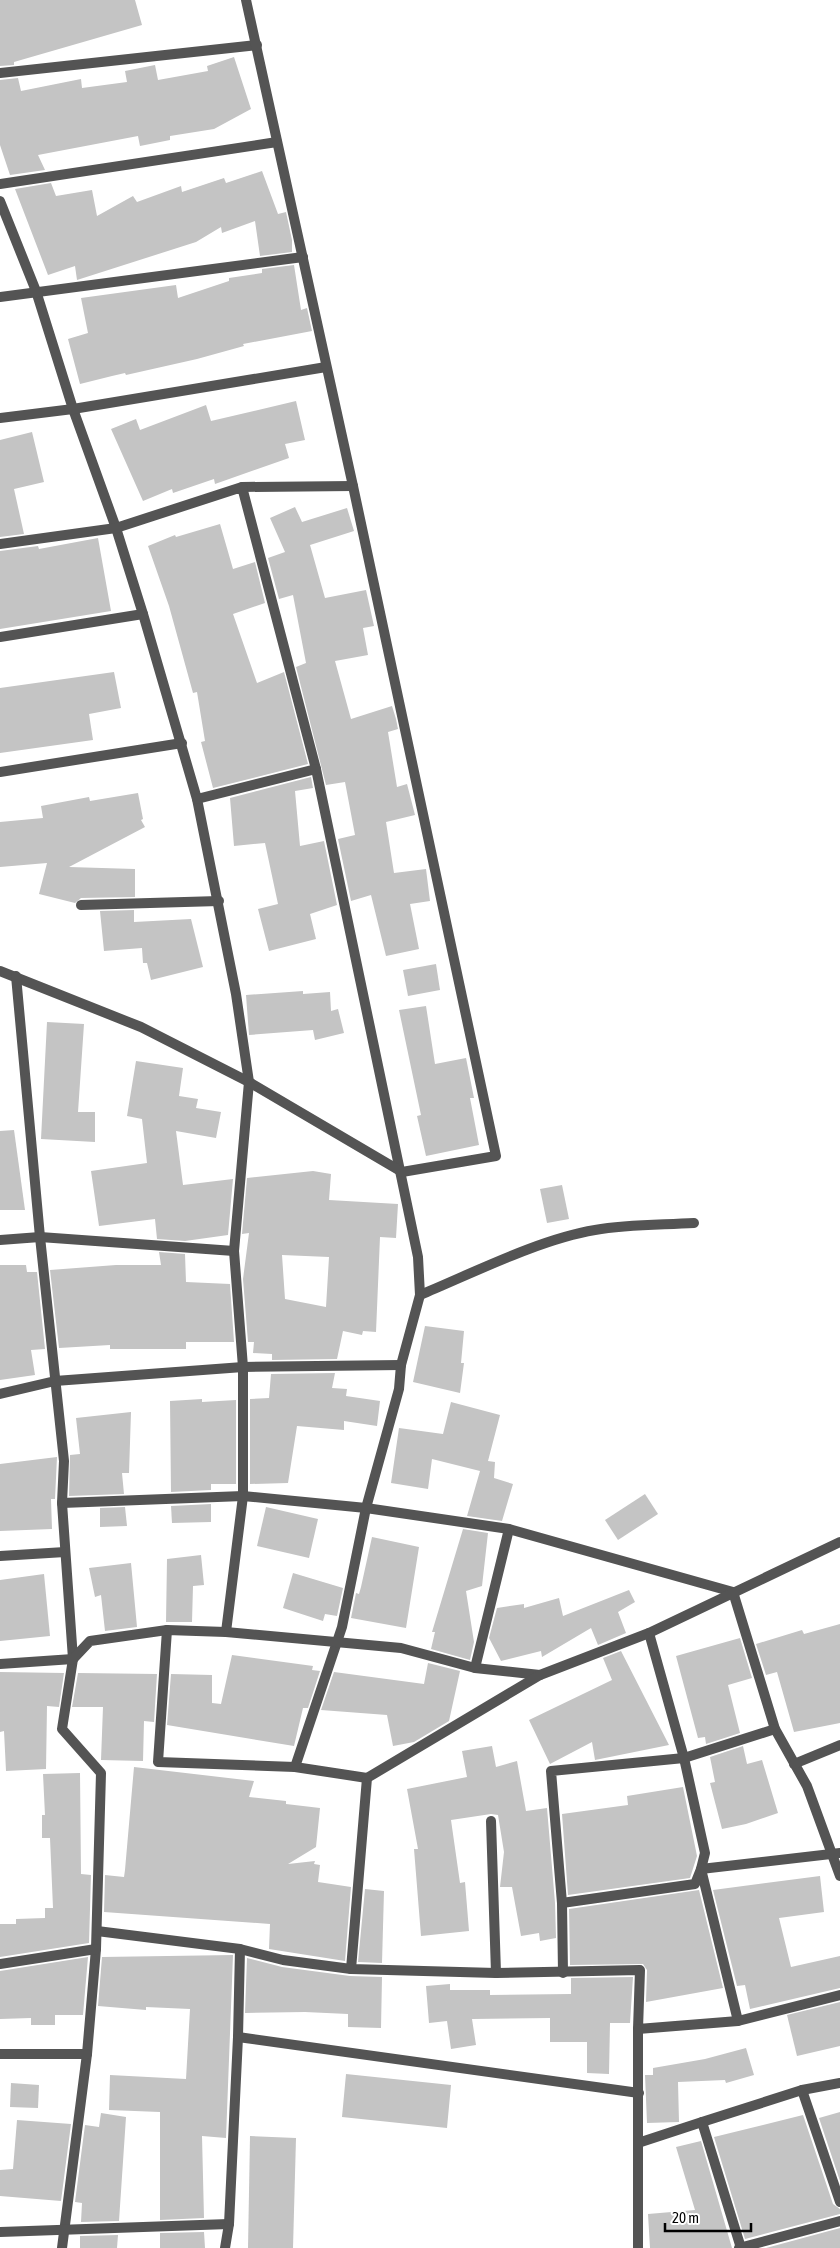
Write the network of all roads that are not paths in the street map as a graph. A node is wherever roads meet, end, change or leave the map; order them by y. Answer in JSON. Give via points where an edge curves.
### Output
{"nodes":[{"id":1,"x":246,"y":0,"type":"edge"},
{"id":2,"x":257,"y":45,"type":"junction"},
{"id":3,"x":0,"y":73,"type":"edge"},
{"id":4,"x":277,"y":142,"type":"junction"},
{"id":5,"x":0,"y":184,"type":"edge"},
{"id":6,"x":0,"y":201,"type":"edge"},
{"id":7,"x":303,"y":257,"type":"junction"},
{"id":8,"x":36,"y":291,"type":"junction"},
{"id":9,"x":0,"y":296,"type":"edge"},
{"id":10,"x":326,"y":367,"type":"junction"},
{"id":11,"x":73,"y":409,"type":"junction"},
{"id":12,"x":0,"y":418,"type":"edge"},
{"id":13,"x":353,"y":486,"type":"junction"},
{"id":14,"x":242,"y":487,"type":"junction"},
{"id":15,"x":116,"y":528,"type":"junction"},
{"id":16,"x":0,"y":544,"type":"edge"},
{"id":17,"x":143,"y":614,"type":"junction"},
{"id":18,"x":0,"y":637,"type":"edge"},
{"id":19,"x":182,"y":743,"type":"junction"},
{"id":20,"x":316,"y":769,"type":"junction"},
{"id":21,"x":0,"y":772,"type":"edge"},
{"id":22,"x":197,"y":798,"type":"junction"},
{"id":23,"x":218,"y":901,"type":"junction"},
{"id":24,"x":81,"y":905,"type":"dead end"},
{"id":25,"x":0,"y":971,"type":"edge"},
{"id":26,"x":16,"y":976,"type":"junction"},
{"id":27,"x":249,"y":1082,"type":"junction"},
{"id":28,"x":402,"y":1172,"type":"junction"},
{"id":29,"x":694,"y":1223,"type":"dead end"},
{"id":30,"x":40,"y":1237,"type":"junction"},
{"id":31,"x":0,"y":1240,"type":"edge"},
{"id":32,"x":234,"y":1251,"type":"junction"},
{"id":33,"x":420,"y":1295,"type":"junction"},
{"id":34,"x":401,"y":1366,"type":"junction"},
{"id":35,"x":243,"y":1367,"type":"junction"},
{"id":36,"x":55,"y":1381,"type":"junction"},
{"id":37,"x":0,"y":1394,"type":"edge"},
{"id":38,"x":243,"y":1496,"type":"junction"},
{"id":39,"x":62,"y":1503,"type":"junction"},
{"id":40,"x":366,"y":1508,"type":"junction"},
{"id":41,"x":509,"y":1529,"type":"junction"},
{"id":42,"x":840,"y":1542,"type":"edge"},
{"id":43,"x":65,"y":1552,"type":"junction"},
{"id":44,"x":0,"y":1556,"type":"edge"},
{"id":45,"x":733,"y":1592,"type":"junction"},
{"id":46,"x":167,"y":1630,"type":"junction"},
{"id":47,"x":226,"y":1632,"type":"junction"},
{"id":48,"x":649,"y":1633,"type":"junction"},
{"id":49,"x":337,"y":1643,"type":"junction"},
{"id":50,"x":73,"y":1660,"type":"junction"},
{"id":51,"x":0,"y":1664,"type":"edge"},
{"id":52,"x":475,"y":1668,"type":"junction"},
{"id":53,"x":540,"y":1676,"type":"junction"},
{"id":54,"x":775,"y":1729,"type":"junction"},
{"id":55,"x":840,"y":1745,"type":"edge"},
{"id":56,"x":684,"y":1758,"type":"junction"},
{"id":57,"x":794,"y":1764,"type":"junction"},
{"id":58,"x":295,"y":1767,"type":"junction"},
{"id":59,"x":367,"y":1778,"type":"junction"},
{"id":60,"x":491,"y":1821,"type":"dead end"},
{"id":61,"x":836,"y":1853,"type":"edge"},
{"id":62,"x":701,"y":1869,"type":"junction"},
{"id":63,"x":840,"y":1876,"type":"edge"},
{"id":64,"x":562,"y":1903,"type":"junction"},
{"id":65,"x":97,"y":1931,"type":"junction"},
{"id":66,"x":96,"y":1949,"type":"junction"},
{"id":67,"x":240,"y":1949,"type":"junction"},
{"id":68,"x":0,"y":1964,"type":"edge"},
{"id":69,"x":351,"y":1969,"type":"junction"},
{"id":70,"x":496,"y":1973,"type":"junction"},
{"id":71,"x":563,"y":1973,"type":"junction"},
{"id":72,"x":840,"y":1995,"type":"edge"},
{"id":73,"x":738,"y":2021,"type":"junction"},
{"id":74,"x":638,"y":2030,"type":"junction"},
{"id":75,"x":238,"y":2037,"type":"junction"},
{"id":76,"x":0,"y":2054,"type":"edge"},
{"id":77,"x":87,"y":2054,"type":"junction"},
{"id":78,"x":840,"y":2083,"type":"edge"},
{"id":79,"x":802,"y":2090,"type":"junction"},
{"id":80,"x":639,"y":2093,"type":"junction"},
{"id":81,"x":702,"y":2122,"type":"junction"},
{"id":82,"x":638,"y":2143,"type":"junction"},
{"id":83,"x":840,"y":2202,"type":"edge"},
{"id":84,"x":840,"y":2221,"type":"edge"},
{"id":85,"x":229,"y":2224,"type":"junction"},
{"id":86,"x":66,"y":2228,"type":"junction"},
{"id":87,"x":0,"y":2232,"type":"edge"},
{"id":88,"x":62,"y":2248,"type":"edge"},
{"id":89,"x":224,"y":2248,"type":"edge"},
{"id":90,"x":638,"y":2248,"type":"edge"},
{"id":91,"x":740,"y":2248,"type":"edge"}],
"edges":[{"from":1,"to":2,"type":"street"},
{"from":2,"to":3,"type":"street"},
{"from":2,"to":4,"type":"street"},
{"from":4,"to":5,"type":"street"},
{"from":4,"to":7,"type":"street"},
{"from":6,"to":8,"type":"street"},
{"from":7,"to":8,"type":"street"},
{"from":7,"to":10,"type":"street"},
{"from":8,"to":9,"type":"street"},
{"from":8,"to":11,"type":"street"},
{"from":10,"to":11,"type":"street"},
{"from":10,"to":13,"type":"street"},
{"from":11,"to":12,"type":"street"},
{"from":11,"to":15,"type":"street"},
{"from":13,"to":14,"type":"street"},
{"from":13,"to":28,"type":"street","via":[[496,1156]]},
{"from":14,"to":15,"type":"street"},
{"from":14,"to":20,"type":"street"},
{"from":15,"to":16,"type":"street"},
{"from":15,"to":17,"type":"street"},
{"from":17,"to":18,"type":"street"},
{"from":17,"to":19,"type":"street"},
{"from":19,"to":21,"type":"street"},
{"from":19,"to":22,"type":"street"},
{"from":20,"to":22,"type":"street"},
{"from":20,"to":28,"type":"street"},
{"from":22,"to":23,"type":"street"},
{"from":23,"to":24,"type":"street"},
{"from":23,"to":27,"type":"street"},
{"from":25,"to":26,"type":"street"},
{"from":26,"to":27,"type":"street","via":[[141,1027]]},
{"from":26,"to":30,"type":"street"},
{"from":27,"to":28,"type":"street"},
{"from":27,"to":32,"type":"street"},
{"from":28,"to":33,"type":"street","via":[[418,1257]]},
{"from":29,"to":33,"type":"street","via":[[627,1226],[564,1237]]},
{"from":30,"to":31,"type":"street"},
{"from":30,"to":32,"type":"street"},
{"from":30,"to":36,"type":"street"},
{"from":32,"to":35,"type":"street"},
{"from":33,"to":34,"type":"street"},
{"from":34,"to":35,"type":"street"},
{"from":34,"to":40,"type":"street","via":[[399,1390]]},
{"from":35,"to":36,"type":"street"},
{"from":35,"to":38,"type":"street"},
{"from":36,"to":37,"type":"street"},
{"from":36,"to":39,"type":"street","via":[[64,1461]]},
{"from":38,"to":39,"type":"street"},
{"from":38,"to":40,"type":"street"},
{"from":38,"to":47,"type":"street"},
{"from":39,"to":43,"type":"street"},
{"from":40,"to":41,"type":"street"},
{"from":40,"to":49,"type":"street"},
{"from":41,"to":45,"type":"street"},
{"from":41,"to":52,"type":"street"},
{"from":42,"to":45,"type":"street"},
{"from":43,"to":44,"type":"street"},
{"from":43,"to":50,"type":"street"},
{"from":45,"to":48,"type":"street"},
{"from":45,"to":54,"type":"street"},
{"from":46,"to":47,"type":"street"},
{"from":46,"to":50,"type":"street","via":[[90,1641]]},
{"from":46,"to":58,"type":"street","via":[[158,1762]]},
{"from":47,"to":49,"type":"street"},
{"from":48,"to":53,"type":"street"},
{"from":48,"to":56,"type":"street"},
{"from":49,"to":52,"type":"street","via":[[402,1648]]},
{"from":49,"to":58,"type":"street"},
{"from":50,"to":51,"type":"street"},
{"from":50,"to":65,"type":"street","via":[[62,1729],[101,1773]]},
{"from":52,"to":53,"type":"street"},
{"from":53,"to":59,"type":"street"},
{"from":54,"to":56,"type":"street"},
{"from":54,"to":57,"type":"street"},
{"from":55,"to":57,"type":"street"},
{"from":56,"to":62,"type":"street","via":[[705,1853]]},
{"from":56,"to":64,"type":"street","via":[[551,1771]]},
{"from":57,"to":61,"type":"street"},
{"from":58,"to":59,"type":"street"},
{"from":59,"to":69,"type":"street"},
{"from":60,"to":70,"type":"street"},
{"from":61,"to":62,"type":"street"},
{"from":61,"to":63,"type":"street"},
{"from":62,"to":64,"type":"street","via":[[695,1884]]},
{"from":62,"to":73,"type":"street"},
{"from":64,"to":71,"type":"street"},
{"from":65,"to":66,"type":"street"},
{"from":65,"to":67,"type":"street"},
{"from":66,"to":68,"type":"street"},
{"from":66,"to":77,"type":"street"},
{"from":67,"to":69,"type":"street","via":[[283,1960]]},
{"from":67,"to":75,"type":"street"},
{"from":69,"to":70,"type":"street"},
{"from":70,"to":71,"type":"street"},
{"from":71,"to":74,"type":"street","via":[[640,1970]]},
{"from":72,"to":73,"type":"street"},
{"from":73,"to":74,"type":"street"},
{"from":74,"to":80,"type":"street"},
{"from":75,"to":80,"type":"street"},
{"from":75,"to":85,"type":"street"},
{"from":76,"to":77,"type":"street"},
{"from":77,"to":86,"type":"street"},
{"from":78,"to":79,"type":"street"},
{"from":79,"to":81,"type":"street"},
{"from":79,"to":83,"type":"street"},
{"from":80,"to":82,"type":"street"},
{"from":81,"to":82,"type":"street"},
{"from":81,"to":91,"type":"street"},
{"from":82,"to":90,"type":"street"},
{"from":84,"to":91,"type":"street"},
{"from":85,"to":86,"type":"street"},
{"from":85,"to":89,"type":"street"},
{"from":86,"to":87,"type":"street"},
{"from":86,"to":88,"type":"street"}]}
